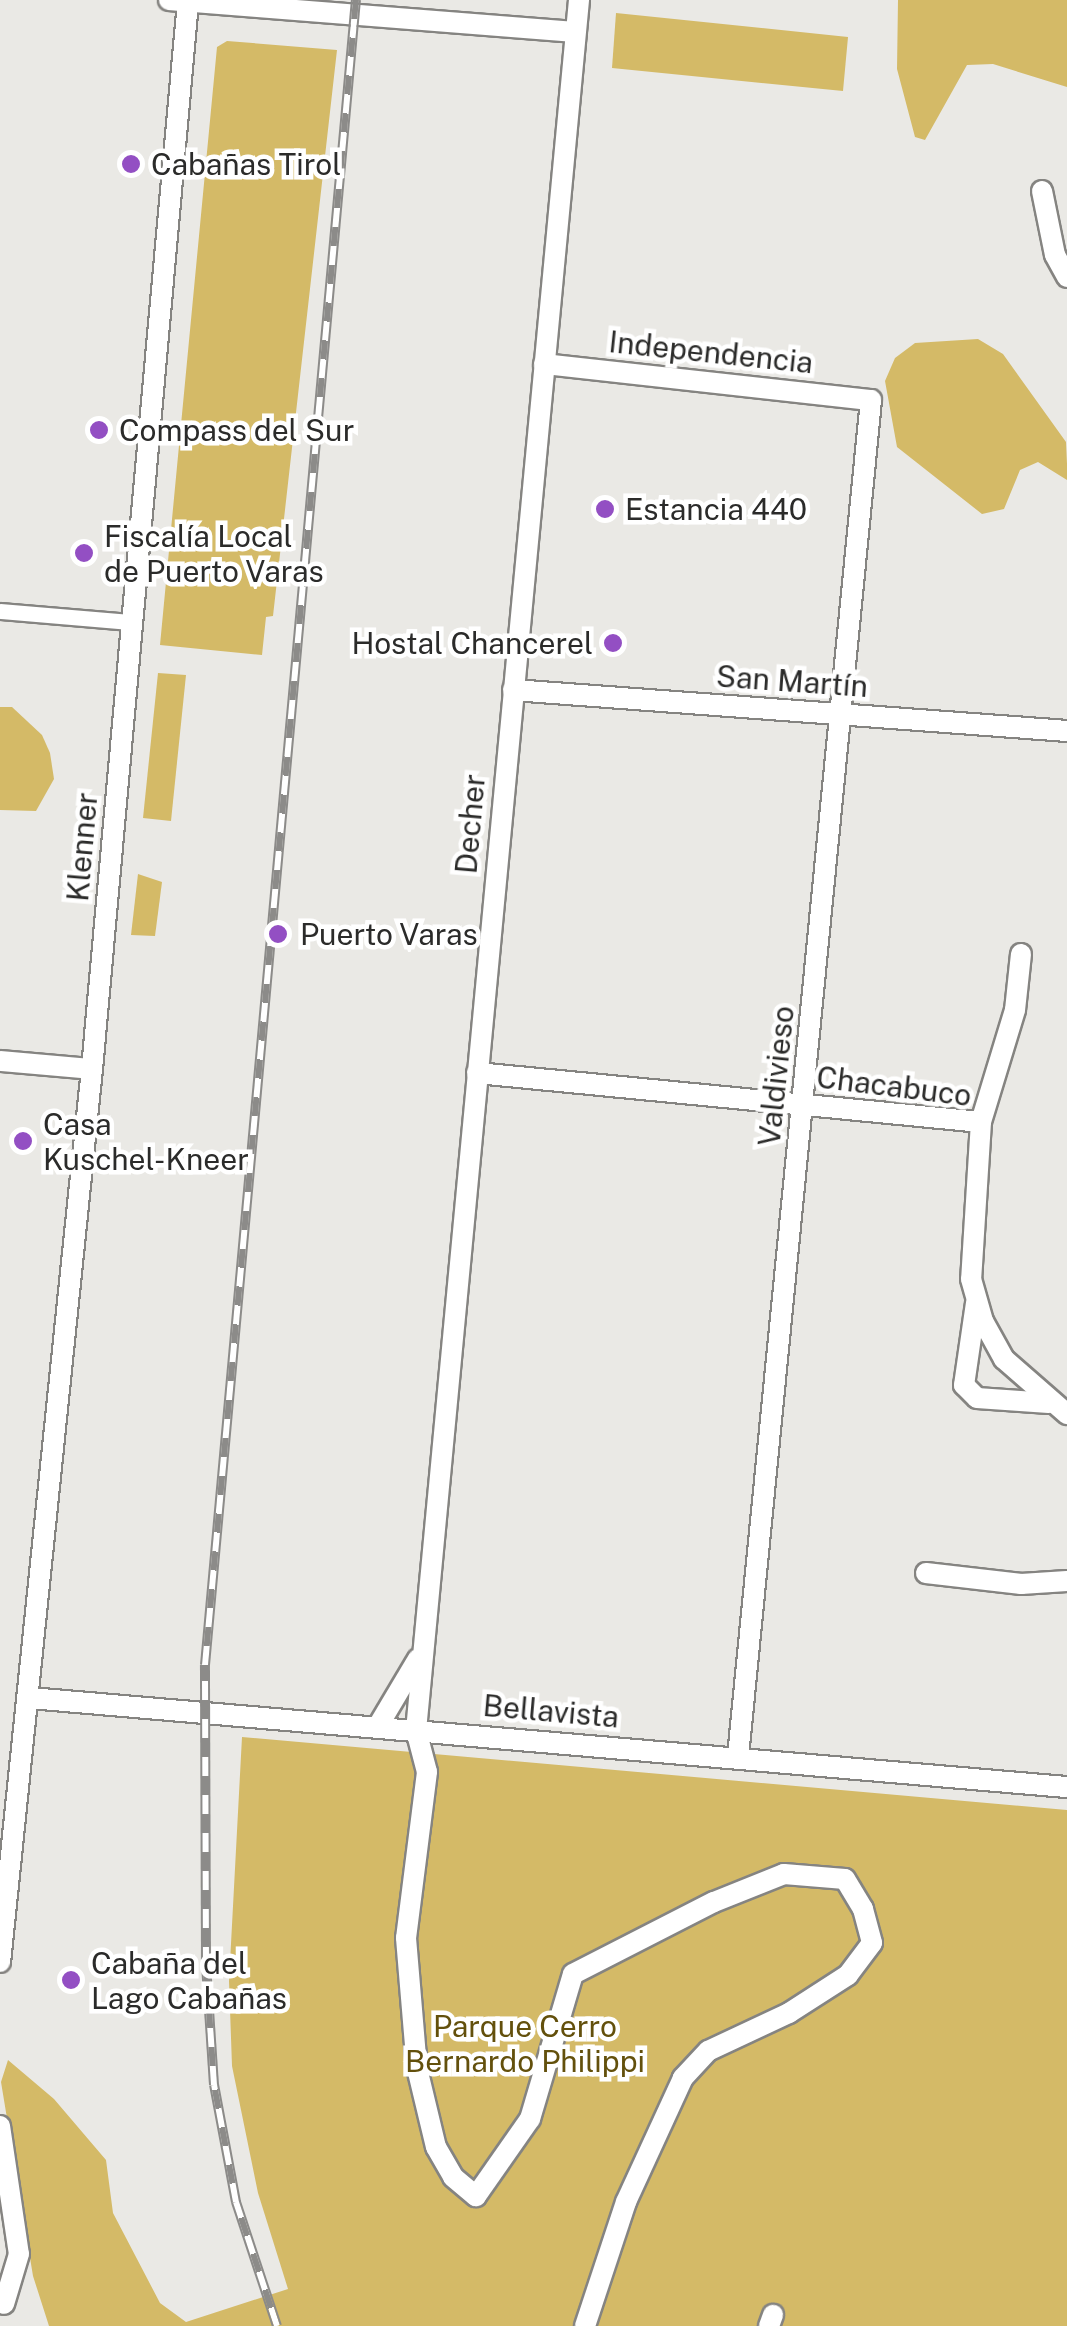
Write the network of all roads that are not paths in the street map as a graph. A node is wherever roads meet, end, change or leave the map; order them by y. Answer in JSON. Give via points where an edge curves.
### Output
{"nodes":[{"id":1,"x":578,"y":0,"type":"edge"},
{"id":2,"x":179,"y":1,"type":"edge"},
{"id":3,"x":323,"y":6,"type":"edge"},
{"id":4,"x":436,"y":11,"type":"edge"},
{"id":5,"x":576,"y":32,"type":"junction"},
{"id":6,"x":1042,"y":191,"type":"dead end"},
{"id":7,"x":1067,"y":277,"type":"edge"},
{"id":8,"x":544,"y":364,"type":"junction"},
{"id":9,"x":871,"y":400,"type":"joint"},
{"id":10,"x":0,"y":611,"type":"edge"},
{"id":11,"x":132,"y":622,"type":"junction"},
{"id":12,"x":513,"y":690,"type":"junction"},
{"id":13,"x":842,"y":715,"type":"junction"},
{"id":14,"x":1067,"y":731,"type":"edge"},
{"id":15,"x":1022,"y":954,"type":"dead end"},
{"id":16,"x":0,"y":1061,"type":"edge"},
{"id":17,"x":92,"y":1069,"type":"junction"},
{"id":18,"x":476,"y":1073,"type":"junction"},
{"id":19,"x":803,"y":1105,"type":"junction"},
{"id":20,"x":981,"y":1122,"type":"junction"},
{"id":21,"x":976,"y":1301,"type":"junction"},
{"id":22,"x":1058,"y":1408,"type":"edge"},
{"id":23,"x":926,"y":1573,"type":"dead end"},
{"id":24,"x":1067,"y":1581,"type":"edge"},
{"id":25,"x":422,"y":1654,"type":"junction"},
{"id":26,"x":30,"y":1698,"type":"junction"},
{"id":27,"x":378,"y":1726,"type":"junction"},
{"id":28,"x":416,"y":1730,"type":"junction"},
{"id":29,"x":738,"y":1757,"type":"junction"},
{"id":30,"x":1067,"y":1788,"type":"edge"},
{"id":31,"x":0,"y":1962,"type":"edge"},
{"id":32,"x":0,"y":2126,"type":"edge"},
{"id":33,"x":2,"y":2298,"type":"edge"},
{"id":34,"x":13,"y":2326,"type":"edge"},
{"id":35,"x":585,"y":2326,"type":"edge"}],
"edges":[{"from":1,"to":5,"type":"street","name":"Decher"},
{"from":2,"to":3,"type":"street"},
{"from":2,"to":11,"type":"street","name":"Klenner"},
{"from":3,"to":4,"type":"street"},
{"from":4,"to":5,"type":"street"},
{"from":5,"to":8,"type":"street","name":"Decher"},
{"from":6,"to":7,"type":"street","via":[[1054,255]]},
{"from":8,"to":9,"type":"street","name":"Independencia"},
{"from":8,"to":12,"type":"street","name":"Decher"},
{"from":9,"to":13,"type":"street","name":"Valdivieso"},
{"from":10,"to":11,"type":"street"},
{"from":11,"to":17,"type":"street","name":"Klenner"},
{"from":12,"to":13,"type":"street","name":"San Martín"},
{"from":12,"to":18,"type":"street","name":"Decher"},
{"from":13,"to":14,"type":"street","name":"San Martín"},
{"from":13,"to":19,"type":"street","name":"Valdivieso"},
{"from":15,"to":20,"type":"street","via":[[1015,1010]]},
{"from":16,"to":17,"type":"street"},
{"from":17,"to":26,"type":"street","name":"Klenner"},
{"from":18,"to":19,"type":"street","name":"Chacabuco"},
{"from":18,"to":25,"type":"street","name":"Decher"},
{"from":19,"to":20,"type":"street","name":"Chacabuco"},
{"from":19,"to":29,"type":"street","name":"Valdivieso"},
{"from":20,"to":21,"type":"street","name":"Chacabuco","via":[[968,1256]]},
{"from":21,"to":22,"type":"street","name":"Chacabuco","via":[[1004,1358]]},
{"from":21,"to":22,"type":"street","via":[[964,1386],[977,1398]]},
{"from":23,"to":24,"type":"street","via":[[1021,1584]]},
{"from":25,"to":27,"type":"street","name":"Decher"},
{"from":25,"to":28,"type":"street","name":"Decher"},
{"from":26,"to":27,"type":"street","name":"Bellavista"},
{"from":26,"to":31,"type":"street","name":"Klenner"},
{"from":27,"to":28,"type":"street","name":"Bellavista"},
{"from":28,"to":29,"type":"street","name":"Bellavista"},
{"from":28,"to":35,"type":"street","name":"Decher","via":[[427,1772],[406,1938],[417,2068],[436,2146],[453,2177],[476,2196],[530,2119],[573,1974],[784,1874],[845,1878],[863,1908],[872,1943],[848,1975],[708,2051],[683,2078],[626,2202]]},
{"from":29,"to":30,"type":"street","name":"Bellavista"},
{"from":32,"to":33,"type":"street","via":[[19,2254]]},
{"from":33,"to":34,"type":"street"}]}
